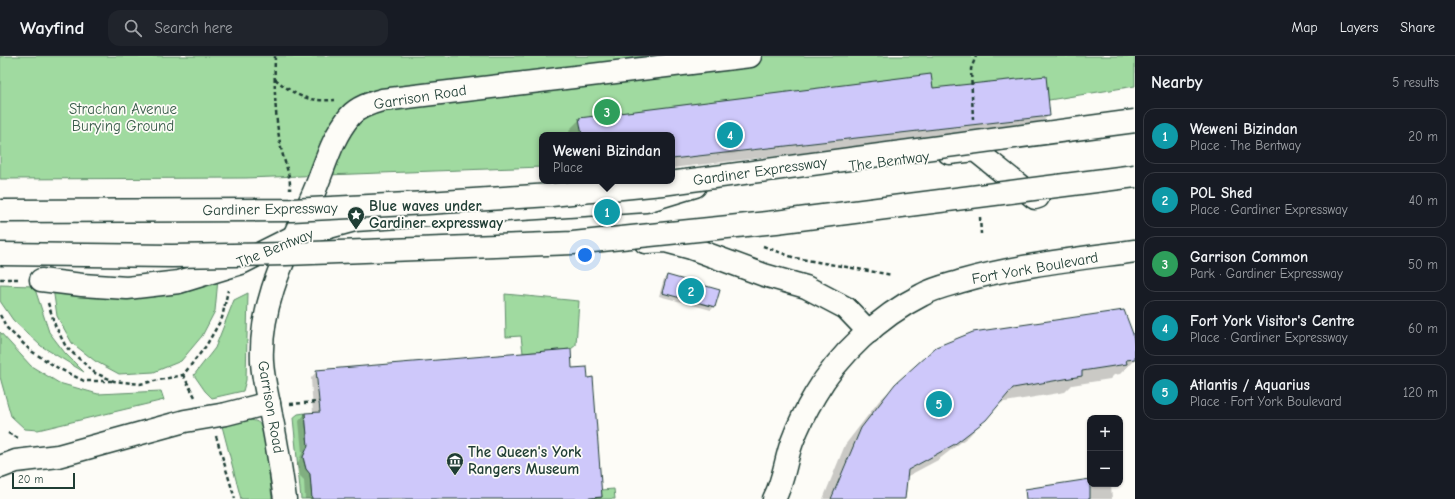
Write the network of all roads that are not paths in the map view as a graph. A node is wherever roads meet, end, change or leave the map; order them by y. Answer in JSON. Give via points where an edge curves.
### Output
{"nodes":[{"id":1,"x":750,"y":56,"type":"edge"},
{"id":2,"x":1135,"y":121,"type":"edge"},
{"id":3,"x":1135,"y":176,"type":"edge"},
{"id":4,"x":675,"y":182,"type":"edge"},
{"id":5,"x":662,"y":184,"type":"edge"},
{"id":6,"x":1135,"y":184,"type":"edge"},
{"id":7,"x":0,"y":211,"type":"edge"},
{"id":8,"x":294,"y":237,"type":"junction"},
{"id":9,"x":1135,"y":251,"type":"edge"},
{"id":10,"x":0,"y":254,"type":"edge"},
{"id":11,"x":279,"y":271,"type":"junction"},
{"id":12,"x":41,"y":280,"type":"road end"},
{"id":13,"x":869,"y":332,"type":"junction"},
{"id":14,"x":270,"y":407,"type":"junction"},
{"id":15,"x":0,"y":467,"type":"edge"},
{"id":16,"x":778,"y":496,"type":"edge"},
{"id":17,"x":285,"y":499,"type":"edge"}],
"edges":[{"from":1,"to":8,"type":"main road","name":"Garrison Road","via":[[390,99],[369,104],[351,115],[337,134]]},
{"from":2,"to":4,"type":"main road","name":"Gardiner Expressway","bridge":true},
{"from":3,"to":10,"type":"main road","bridge":true,"via":[[776,222],[573,243],[286,254]]},
{"from":5,"to":7,"type":"main road","name":"Gardiner Expressway","bridge":true,"via":[[551,195],[292,210]]},
{"from":6,"to":8,"type":"main road","name":"The Bentway","via":[[1035,198],[975,150],[696,185],[646,201],[355,220]]},
{"from":8,"to":11,"type":"main road","name":"Garrison Road"},
{"from":8,"to":12,"type":"main road","name":"The Bentway","via":[[241,263],[179,282],[127,288]]},
{"from":9,"to":13,"type":"main road","name":"Fort York Boulevard","via":[[996,272],[953,284],[922,294]]},
{"from":11,"to":13,"type":"main road","via":[[665,241],[806,287],[846,308]]},
{"from":11,"to":14,"type":"main road","name":"Garrison Road","via":[[268,300],[263,340],[262,361]]},
{"from":13,"to":16,"type":"main road","name":"Fort York Boulevard","via":[[841,358],[814,396],[792,441]]},
{"from":14,"to":15,"type":"main road","via":[[185,421],[58,456],[16,461]]},
{"from":14,"to":17,"type":"main road","name":"Garrison Road"}]}
